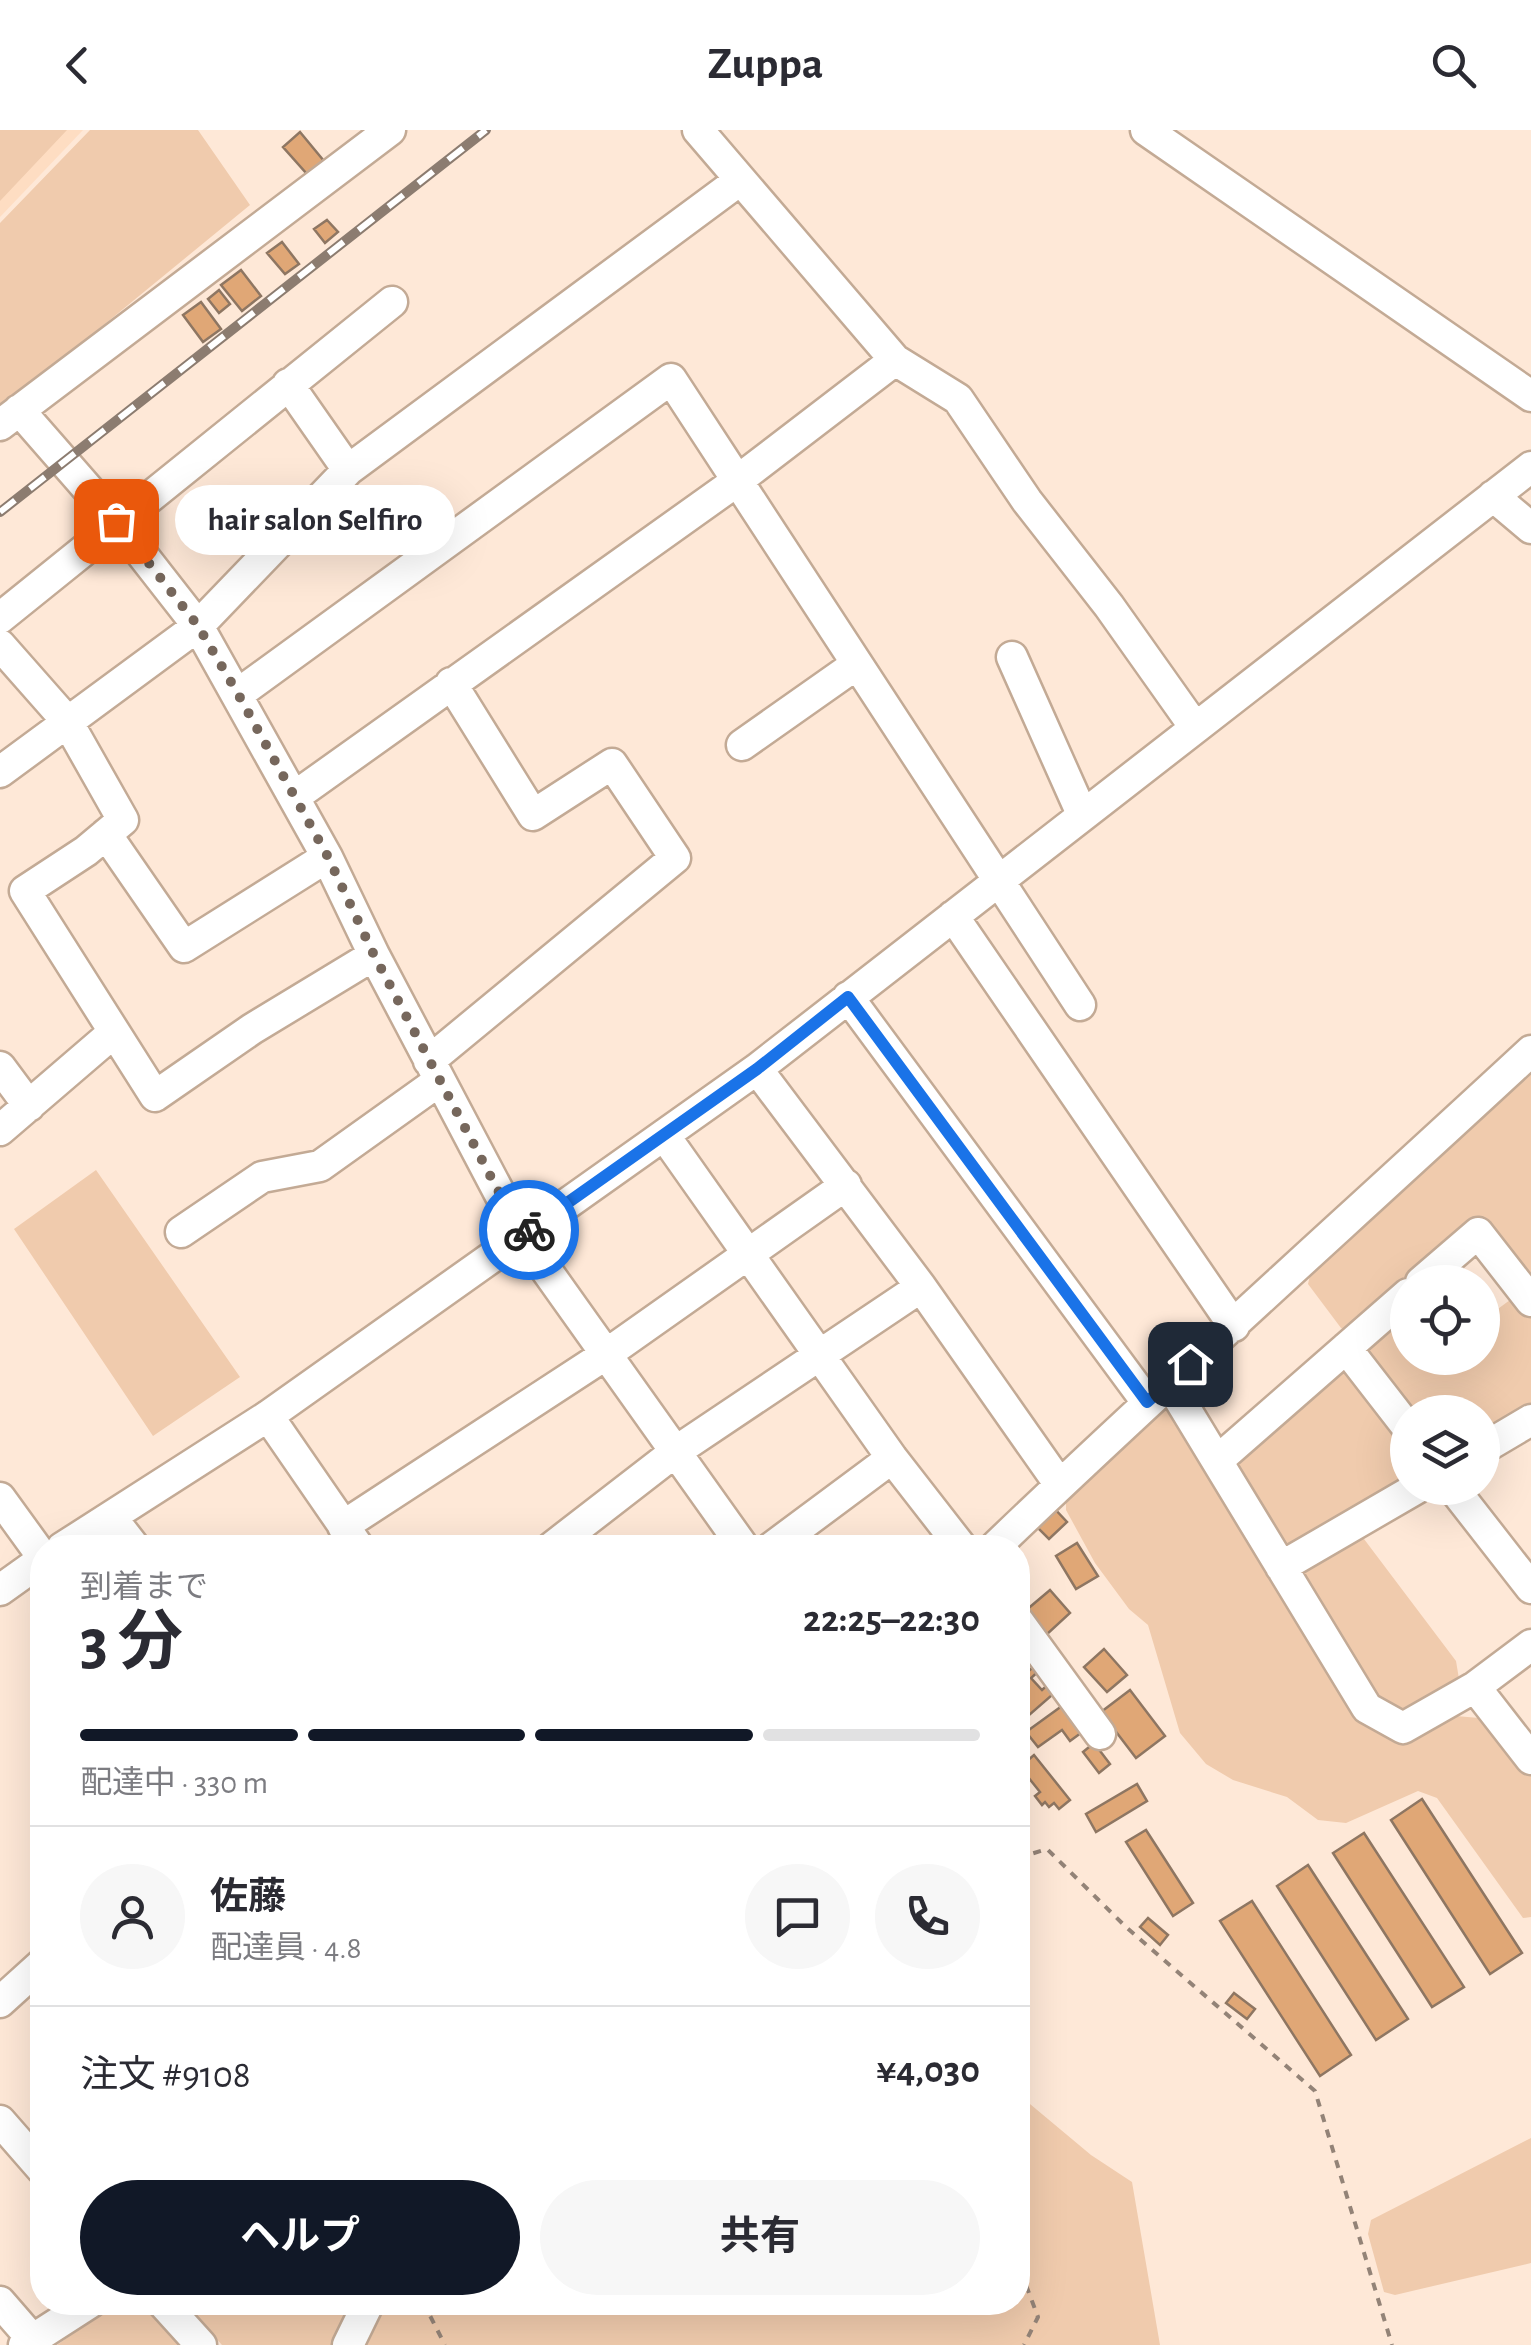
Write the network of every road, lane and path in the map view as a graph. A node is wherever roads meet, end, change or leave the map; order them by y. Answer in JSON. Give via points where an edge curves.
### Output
{"nodes":[{"id":1,"x":390,"y":130,"type":"edge"},
{"id":2,"x":698,"y":130,"type":"edge"},
{"id":3,"x":1146,"y":130,"type":"edge"},
{"id":4,"x":740,"y":180,"type":"junction"},
{"id":5,"x":392,"y":302,"type":"dead end"},
{"id":6,"x":895,"y":360,"type":"junction"},
{"id":7,"x":288,"y":384,"type":"junction"},
{"id":8,"x":1531,"y":396,"type":"edge"},
{"id":9,"x":10,"y":418,"type":"edge"},
{"id":10,"x":1531,"y":467,"type":"edge"},
{"id":11,"x":348,"y":470,"type":"junction"},
{"id":12,"x":738,"y":482,"type":"junction"},
{"id":13,"x":1493,"y":496,"type":"junction"},
{"id":14,"x":116,"y":521,"type":"junction"},
{"id":15,"x":1531,"y":528,"type":"edge"},
{"id":16,"x":0,"y":618,"type":"edge"},
{"id":17,"x":198,"y":626,"type":"junction"},
{"id":18,"x":0,"y":645,"type":"edge"},
{"id":19,"x":1012,"y":657,"type":"dead end"},
{"id":20,"x":857,"y":664,"type":"junction"},
{"id":21,"x":452,"y":683,"type":"junction"},
{"id":22,"x":238,"y":694,"type":"junction"},
{"id":23,"x":67,"y":721,"type":"junction"},
{"id":24,"x":1194,"y":726,"type":"junction"},
{"id":25,"x":742,"y":745,"type":"dead end"},
{"id":26,"x":0,"y":772,"type":"edge"},
{"id":27,"x":294,"y":798,"type":"junction"},
{"id":28,"x":1082,"y":814,"type":"junction"},
{"id":29,"x":106,"y":834,"type":"junction"},
{"id":30,"x":328,"y":857,"type":"junction"},
{"id":31,"x":1000,"y":882,"type":"junction"},
{"id":32,"x":952,"y":916,"type":"junction"},
{"id":33,"x":374,"y":955,"type":"junction"},
{"id":34,"x":848,"y":997,"type":"junction"},
{"id":35,"x":1080,"y":1005,"type":"dead end"},
{"id":36,"x":112,"y":1033,"type":"junction"},
{"id":37,"x":1531,"y":1051,"type":"edge"},
{"id":38,"x":0,"y":1067,"type":"edge"},
{"id":39,"x":757,"y":1069,"type":"junction"},
{"id":40,"x":434,"y":1071,"type":"junction"},
{"id":41,"x":29,"y":1106,"type":"junction"},
{"id":42,"x":0,"y":1130,"type":"edge"},
{"id":43,"x":664,"y":1135,"type":"junction"},
{"id":44,"x":846,"y":1185,"type":"junction"},
{"id":45,"x":181,"y":1232,"type":"dead end"},
{"id":46,"x":522,"y":1236,"type":"junction"},
{"id":47,"x":748,"y":1252,"type":"junction"},
{"id":48,"x":1441,"y":1265,"type":"edge"},
{"id":49,"x":921,"y":1287,"type":"junction"},
{"id":50,"x":1531,"y":1301,"type":"edge"},
{"id":51,"x":1390,"y":1310,"type":"edge"},
{"id":52,"x":1234,"y":1326,"type":"junction"},
{"id":53,"x":1346,"y":1348,"type":"junction"},
{"id":54,"x":608,"y":1353,"type":"junction"},
{"id":55,"x":821,"y":1355,"type":"junction"},
{"id":56,"x":1158,"y":1392,"type":"junction"},
{"id":57,"x":1390,"y":1405,"type":"edge"},
{"id":58,"x":268,"y":1416,"type":"junction"},
{"id":59,"x":1531,"y":1420,"type":"edge"},
{"id":60,"x":1500,"y":1438,"type":"edge"},
{"id":61,"x":675,"y":1452,"type":"junction"},
{"id":62,"x":892,"y":1458,"type":"junction"},
{"id":63,"x":1216,"y":1461,"type":"junction"},
{"id":64,"x":1060,"y":1485,"type":"junction"},
{"id":65,"x":0,"y":1498,"type":"edge"},
{"id":66,"x":1390,"y":1504,"type":"edge"},
{"id":67,"x":1467,"y":1505,"type":"edge"},
{"id":68,"x":110,"y":1517,"type":"junction"},
{"id":69,"x":82,"y":1535,"type":"edge"},
{"id":70,"x":125,"y":1535,"type":"edge"},
{"id":71,"x":350,"y":1535,"type":"edge"},
{"id":72,"x":354,"y":1535,"type":"edge"},
{"id":73,"x":568,"y":1535,"type":"edge"},
{"id":74,"x":735,"y":1535,"type":"edge"},
{"id":75,"x":789,"y":1535,"type":"edge"},
{"id":76,"x":952,"y":1535,"type":"edge"},
{"id":77,"x":1008,"y":1535,"type":"edge"},
{"id":78,"x":30,"y":1541,"type":"edge"},
{"id":79,"x":30,"y":1567,"type":"edge"},
{"id":80,"x":1282,"y":1567,"type":"junction"},
{"id":81,"x":1531,"y":1588,"type":"edge"},
{"id":82,"x":0,"y":1590,"type":"edge"},
{"id":83,"x":1030,"y":1638,"type":"edge"},
{"id":84,"x":1531,"y":1645,"type":"edge"},
{"id":85,"x":1475,"y":1687,"type":"junction"},
{"id":86,"x":1100,"y":1734,"type":"dead end"},
{"id":87,"x":1531,"y":1759,"type":"edge"},
{"id":88,"x":1030,"y":1855,"type":"edge"},
{"id":89,"x":30,"y":1986,"type":"edge"},
{"id":90,"x":0,"y":2002,"type":"edge"},
{"id":91,"x":0,"y":2121,"type":"edge"},
{"id":92,"x":30,"y":2155,"type":"edge"},
{"id":93,"x":1030,"y":2296,"type":"edge"},
{"id":94,"x":0,"y":2302,"type":"edge"},
{"id":95,"x":71,"y":2315,"type":"edge"},
{"id":96,"x":174,"y":2315,"type":"edge"},
{"id":97,"x":363,"y":2315,"type":"edge"},
{"id":98,"x":429,"y":2315,"type":"edge"},
{"id":99,"x":28,"y":2343,"type":"edge"},
{"id":100,"x":201,"y":2345,"type":"edge"},
{"id":101,"x":348,"y":2345,"type":"edge"},
{"id":102,"x":445,"y":2345,"type":"edge"},
{"id":103,"x":1024,"y":2345,"type":"edge"},
{"id":104,"x":1392,"y":2345,"type":"edge"}],
"edges":[{"from":1,"to":9,"type":"street"},
{"from":2,"to":4,"type":"street"},
{"from":3,"to":8,"type":"street"},
{"from":4,"to":6,"type":"street"},
{"from":4,"to":11,"type":"street"},
{"from":5,"to":7,"type":"street"},
{"from":6,"to":12,"type":"street"},
{"from":6,"to":24,"type":"street","via":[[958,399]]},
{"from":7,"to":11,"type":"street"},
{"from":7,"to":14,"type":"street"},
{"from":9,"to":14,"type":"street"},
{"from":10,"to":13,"type":"street"},
{"from":11,"to":17,"type":"street"},
{"from":12,"to":20,"type":"street"},
{"from":12,"to":21,"type":"street"},
{"from":12,"to":22,"type":"street","via":[[671,380]]},
{"from":13,"to":15,"type":"street"},
{"from":13,"to":24,"type":"street"},
{"from":14,"to":16,"type":"street"},
{"from":14,"to":17,"type":"street"},
{"from":17,"to":22,"type":"street"},
{"from":17,"to":23,"type":"street"},
{"from":18,"to":23,"type":"street"},
{"from":19,"to":28,"type":"street"},
{"from":20,"to":25,"type":"street"},
{"from":20,"to":31,"type":"street"},
{"from":21,"to":27,"type":"street"},
{"from":21,"to":40,"type":"street","via":[[533,815],[612,764],[675,858]]},
{"from":22,"to":27,"type":"street"},
{"from":23,"to":26,"type":"street"},
{"from":23,"to":29,"type":"street","via":[[123,820]]},
{"from":24,"to":28,"type":"street"},
{"from":27,"to":30,"type":"street"},
{"from":28,"to":31,"type":"street"},
{"from":29,"to":30,"type":"street","via":[[184,947]]},
{"from":29,"to":36,"type":"street","via":[[25,892]]},
{"from":30,"to":33,"type":"street"},
{"from":31,"to":32,"type":"street"},
{"from":31,"to":35,"type":"street"},
{"from":32,"to":34,"type":"street"},
{"from":32,"to":52,"type":"street"},
{"from":33,"to":36,"type":"street","via":[[155,1096]]},
{"from":33,"to":40,"type":"street"},
{"from":34,"to":39,"type":"street"},
{"from":34,"to":56,"type":"street"},
{"from":36,"to":41,"type":"street"},
{"from":37,"to":52,"type":"street"},
{"from":38,"to":41,"type":"street"},
{"from":39,"to":43,"type":"street"},
{"from":39,"to":44,"type":"street"},
{"from":40,"to":45,"type":"street","via":[[320,1166],[262,1177]]},
{"from":40,"to":46,"type":"street"},
{"from":41,"to":42,"type":"street"},
{"from":43,"to":46,"type":"street"},
{"from":43,"to":47,"type":"street"},
{"from":44,"to":47,"type":"street"},
{"from":44,"to":49,"type":"street"},
{"from":46,"to":54,"type":"street"},
{"from":46,"to":58,"type":"street"},
{"from":47,"to":54,"type":"street"},
{"from":47,"to":55,"type":"street"},
{"from":48,"to":50,"type":"street","via":[[1478,1233]]},
{"from":49,"to":55,"type":"street"},
{"from":49,"to":64,"type":"street"},
{"from":51,"to":53,"type":"street"},
{"from":52,"to":56,"type":"street"},
{"from":53,"to":57,"type":"street"},
{"from":53,"to":63,"type":"street"},
{"from":54,"to":61,"type":"street"},
{"from":54,"to":72,"type":"street"},
{"from":55,"to":61,"type":"street"},
{"from":55,"to":62,"type":"street"},
{"from":56,"to":63,"type":"street"},
{"from":56,"to":64,"type":"street"},
{"from":58,"to":68,"type":"street"},
{"from":58,"to":71,"type":"street"},
{"from":59,"to":60,"type":"street"},
{"from":61,"to":73,"type":"street"},
{"from":61,"to":74,"type":"street"},
{"from":62,"to":75,"type":"street"},
{"from":62,"to":76,"type":"street"},
{"from":63,"to":80,"type":"street"},
{"from":64,"to":77,"type":"street"},
{"from":65,"to":78,"type":"street"},
{"from":66,"to":80,"type":"street"},
{"from":67,"to":81,"type":"street"},
{"from":68,"to":69,"type":"street"},
{"from":68,"to":70,"type":"street"},
{"from":79,"to":82,"type":"street"},
{"from":80,"to":85,"type":"street","via":[[1367,1708],[1403,1728]]},
{"from":83,"to":86,"type":"street"},
{"from":84,"to":85,"type":"street"},
{"from":85,"to":87,"type":"street"},
{"from":88,"to":104,"type":"path","via":[[1047,1850],[1126,1928],[1315,2091]]},
{"from":89,"to":90,"type":"street"},
{"from":91,"to":92,"type":"street"},
{"from":93,"to":103,"type":"path","via":[[1038,2316]]},
{"from":94,"to":99,"type":"street"},
{"from":95,"to":99,"type":"street"},
{"from":96,"to":100,"type":"street"},
{"from":97,"to":101,"type":"street"},
{"from":98,"to":102,"type":"path"}]}
